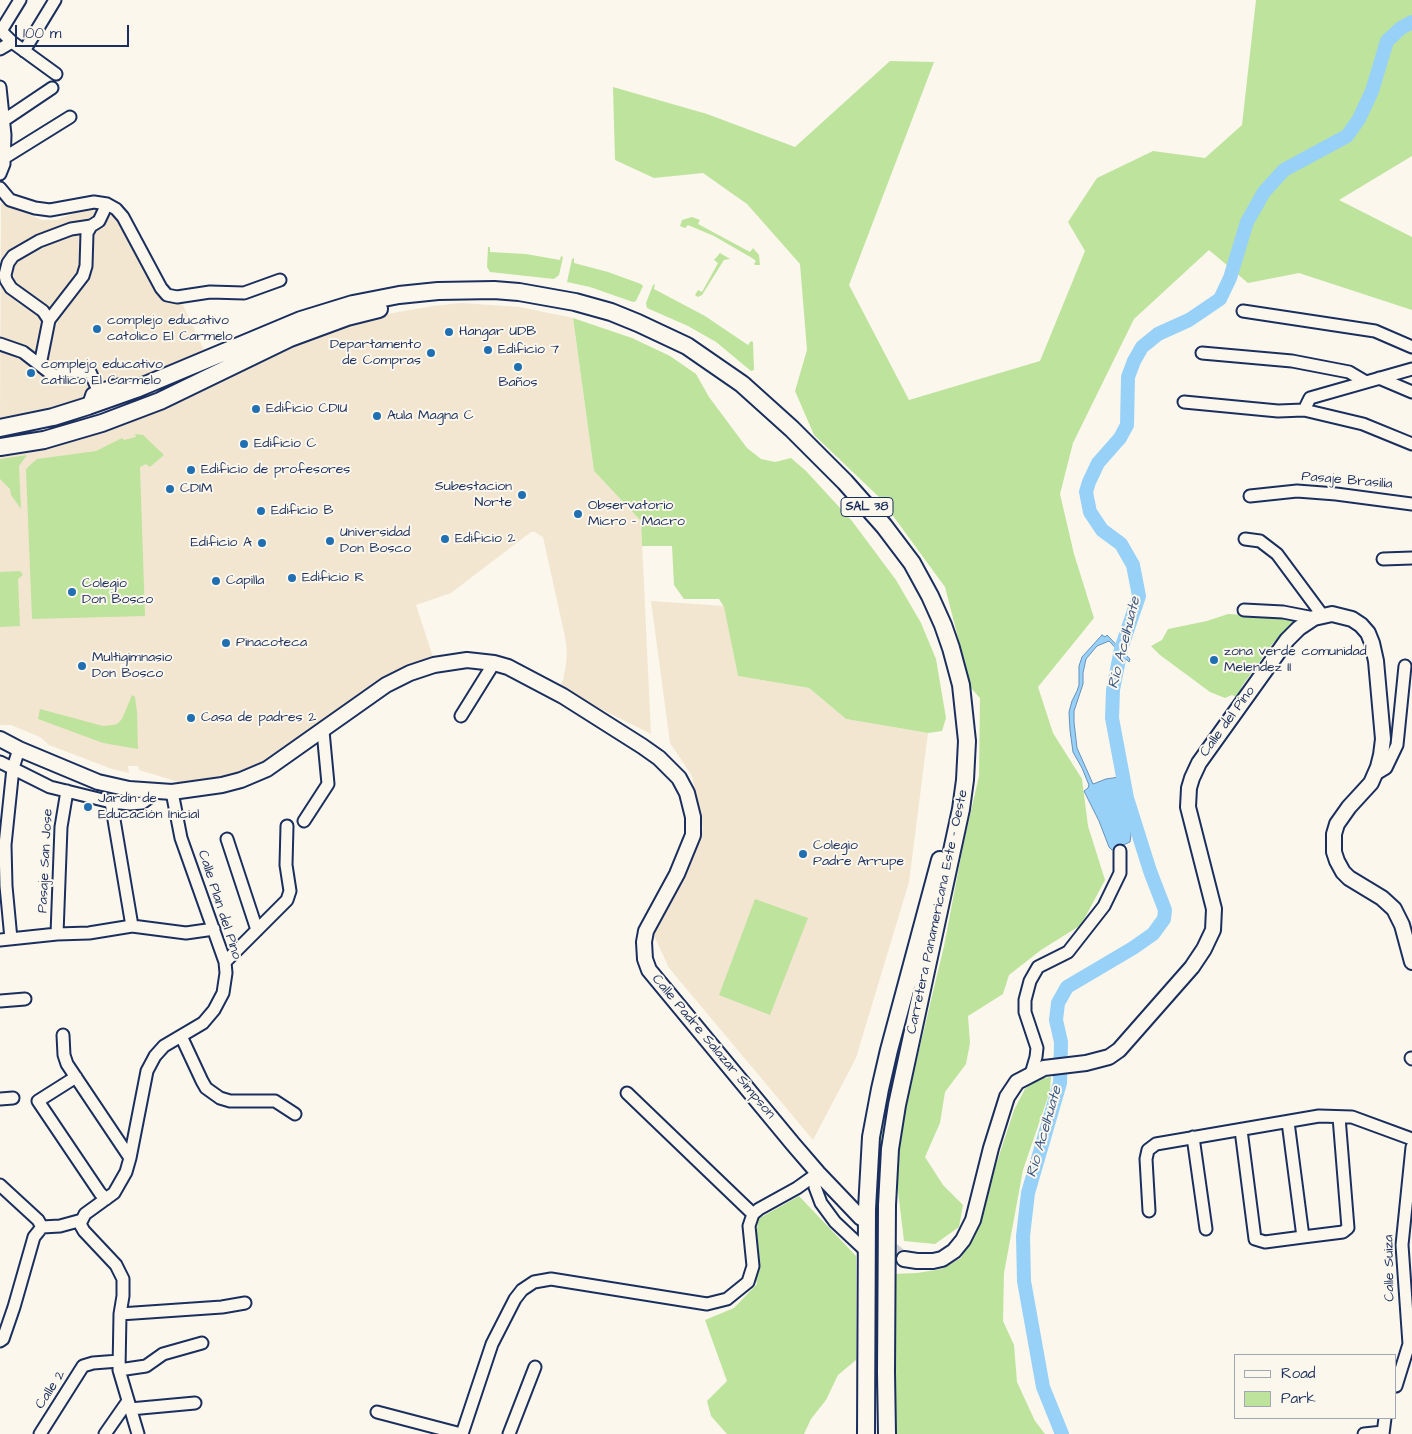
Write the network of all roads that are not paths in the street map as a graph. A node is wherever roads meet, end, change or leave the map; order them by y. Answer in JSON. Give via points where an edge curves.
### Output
{"nodes":[{"id":1,"x":20,"y":0,"type":"edge"},
{"id":2,"x":55,"y":0,"type":"edge"},
{"id":3,"x":0,"y":31,"type":"edge"},
{"id":4,"x":12,"y":42,"type":"junction"},
{"id":5,"x":0,"y":49,"type":"edge"},
{"id":6,"x":24,"y":51,"type":"junction"},
{"id":7,"x":56,"y":74,"type":"dead end"},
{"id":8,"x":0,"y":87,"type":"edge"},
{"id":9,"x":52,"y":88,"type":"dead end"},
{"id":10,"x":70,"y":117,"type":"dead end"},
{"id":11,"x":2,"y":122,"type":"edge"},
{"id":12,"x":4,"y":158,"type":"junction"},
{"id":13,"x":0,"y":174,"type":"edge"},
{"id":14,"x":0,"y":188,"type":"edge"},
{"id":15,"x":107,"y":204,"type":"junction"},
{"id":16,"x":91,"y":226,"type":"junction"},
{"id":17,"x":280,"y":280,"type":"dead end"},
{"id":18,"x":1244,"y":311,"type":"dead end"},
{"id":19,"x":49,"y":320,"type":"junction"},
{"id":20,"x":0,"y":344,"type":"edge"},
{"id":21,"x":1412,"y":347,"type":"edge"},
{"id":22,"x":1202,"y":353,"type":"dead end"},
{"id":23,"x":40,"y":366,"type":"junction"},
{"id":24,"x":1412,"y":369,"type":"edge"},
{"id":25,"x":1379,"y":378,"type":"junction"},
{"id":26,"x":1366,"y":382,"type":"junction"},
{"id":27,"x":136,"y":389,"type":"junction"},
{"id":28,"x":98,"y":390,"type":"junction"},
{"id":29,"x":1412,"y":392,"type":"edge"},
{"id":30,"x":1184,"y":402,"type":"dead end"},
{"id":31,"x":88,"y":406,"type":"junction"},
{"id":32,"x":1304,"y":410,"type":"junction"},
{"id":33,"x":0,"y":428,"type":"edge"},
{"id":34,"x":1412,"y":444,"type":"edge"},
{"id":35,"x":0,"y":447,"type":"edge"},
{"id":36,"x":1250,"y":496,"type":"dead end"},
{"id":37,"x":1412,"y":504,"type":"edge"},
{"id":38,"x":1245,"y":539,"type":"dead end"},
{"id":39,"x":1412,"y":558,"type":"edge"},
{"id":40,"x":1383,"y":559,"type":"dead end"},
{"id":41,"x":1244,"y":610,"type":"dead end"},
{"id":42,"x":1318,"y":617,"type":"junction"},
{"id":43,"x":494,"y":663,"type":"junction"},
{"id":44,"x":1405,"y":666,"type":"dead end"},
{"id":45,"x":460,"y":716,"type":"dead end"},
{"id":46,"x":323,"y":731,"type":"junction"},
{"id":47,"x":0,"y":739,"type":"edge"},
{"id":48,"x":19,"y":750,"type":"junction"},
{"id":49,"x":0,"y":762,"type":"edge"},
{"id":50,"x":13,"y":768,"type":"junction"},
{"id":51,"x":1376,"y":774,"type":"junction"},
{"id":52,"x":67,"y":790,"type":"junction"},
{"id":53,"x":153,"y":790,"type":"junction"},
{"id":54,"x":172,"y":792,"type":"junction"},
{"id":55,"x":111,"y":802,"type":"junction"},
{"id":56,"x":304,"y":821,"type":"dead end"},
{"id":57,"x":287,"y":826,"type":"dead end"},
{"id":58,"x":226,"y":839,"type":"dead end"},
{"id":59,"x":2,"y":845,"type":"edge"},
{"id":60,"x":1120,"y":851,"type":"dead end"},
{"id":61,"x":3,"y":886,"type":"edge"},
{"id":62,"x":132,"y":926,"type":"junction"},
{"id":63,"x":214,"y":929,"type":"junction"},
{"id":64,"x":257,"y":930,"type":"junction"},
{"id":65,"x":57,"y":934,"type":"junction"},
{"id":66,"x":5,"y":939,"type":"edge"},
{"id":67,"x":224,"y":962,"type":"junction"},
{"id":68,"x":1412,"y":962,"type":"edge"},
{"id":69,"x":25,"y":998,"type":"dead end"},
{"id":70,"x":0,"y":1001,"type":"edge"},
{"id":71,"x":63,"y":1035,"type":"dead end"},
{"id":72,"x":181,"y":1036,"type":"junction"},
{"id":73,"x":1031,"y":1074,"type":"junction"},
{"id":74,"x":76,"y":1077,"type":"junction"},
{"id":75,"x":626,"y":1093,"type":"dead end"},
{"id":76,"x":13,"y":1098,"type":"dead end"},
{"id":77,"x":0,"y":1100,"type":"edge"},
{"id":78,"x":295,"y":1114,"type":"dead end"},
{"id":79,"x":1339,"y":1116,"type":"junction"},
{"id":80,"x":1288,"y":1122,"type":"junction"},
{"id":81,"x":1241,"y":1130,"type":"junction"},
{"id":82,"x":1193,"y":1137,"type":"junction"},
{"id":83,"x":1412,"y":1139,"type":"edge"},
{"id":84,"x":1412,"y":1148,"type":"edge"},
{"id":85,"x":130,"y":1158,"type":"junction"},
{"id":86,"x":818,"y":1173,"type":"junction"},
{"id":87,"x":0,"y":1185,"type":"edge"},
{"id":88,"x":106,"y":1200,"type":"junction"},
{"id":89,"x":1149,"y":1211,"type":"dead end"},
{"id":90,"x":753,"y":1214,"type":"junction"},
{"id":91,"x":861,"y":1218,"type":"tunnel mouth"},
{"id":92,"x":82,"y":1220,"type":"junction"},
{"id":93,"x":42,"y":1227,"type":"junction"},
{"id":94,"x":1206,"y":1229,"type":"dead end"},
{"id":95,"x":1303,"y":1237,"type":"junction"},
{"id":96,"x":1407,"y":1247,"type":"edge"},
{"id":97,"x":867,"y":1252,"type":"junction"},
{"id":98,"x":904,"y":1259,"type":"tunnel mouth"},
{"id":99,"x":245,"y":1303,"type":"dead end"},
{"id":100,"x":120,"y":1314,"type":"junction"},
{"id":101,"x":0,"y":1341,"type":"edge"},
{"id":102,"x":202,"y":1343,"type":"dead end"},
{"id":103,"x":119,"y":1365,"type":"junction"},
{"id":104,"x":535,"y":1367,"type":"dead end"},
{"id":105,"x":867,"y":1372,"type":"junction"},
{"id":106,"x":886,"y":1372,"type":"junction"},
{"id":107,"x":1397,"y":1383,"type":"edge"},
{"id":108,"x":196,"y":1403,"type":"dead end"},
{"id":109,"x":129,"y":1405,"type":"junction"},
{"id":110,"x":866,"y":1409,"type":"junction"},
{"id":111,"x":887,"y":1410,"type":"junction"},
{"id":112,"x":377,"y":1412,"type":"dead end"},
{"id":113,"x":1385,"y":1419,"type":"edge"},
{"id":114,"x":1383,"y":1433,"type":"edge"},
{"id":115,"x":40,"y":1434,"type":"edge"},
{"id":116,"x":105,"y":1434,"type":"edge"},
{"id":117,"x":138,"y":1434,"type":"edge"},
{"id":118,"x":462,"y":1434,"type":"edge"},
{"id":119,"x":509,"y":1434,"type":"edge"},
{"id":120,"x":866,"y":1434,"type":"edge"},
{"id":121,"x":887,"y":1434,"type":"edge"},
{"id":122,"x":1364,"y":1434,"type":"edge"}],
"edges":[{"from":1,"to":3,"type":"street"},
{"from":2,"to":6,"type":"street"},
{"from":3,"to":4,"type":"street"},
{"from":4,"to":5,"type":"street"},
{"from":4,"to":6,"type":"street"},
{"from":6,"to":7,"type":"street"},
{"from":8,"to":11,"type":"street"},
{"from":9,"to":11,"type":"street"},
{"from":10,"to":12,"type":"street"},
{"from":11,"to":12,"type":"street"},
{"from":12,"to":13,"type":"street"},
{"from":14,"to":15,"type":"street","via":[[10,200],[35,208],[50,210],[94,202]]},
{"from":15,"to":16,"type":"street","via":[[99,221]]},
{"from":15,"to":17,"type":"street","via":[[123,218],[167,295],[244,293]]},
{"from":16,"to":19,"type":"street","via":[[87,233],[83,276]]},
{"from":16,"to":19,"type":"street","via":[[39,241],[13,256],[8,263],[5,275],[11,288],[43,311]]},
{"from":18,"to":21,"type":"street","via":[[1375,331]]},
{"from":19,"to":23,"type":"street"},
{"from":20,"to":23,"type":"street","via":[[23,352]]},
{"from":22,"to":26,"type":"street","via":[[1292,362],[1350,372]]},
{"from":23,"to":28,"type":"street","via":[[54,376],[70,371],[90,372]]},
{"from":24,"to":25,"type":"street"},
{"from":25,"to":26,"type":"street"},
{"from":25,"to":29,"type":"street"},
{"from":26,"to":32,"type":"street","via":[[1310,398]]},
{"from":27,"to":28,"type":"street","via":[[117,385]]},
{"from":27,"to":31,"type":"highway","name":"Carretera Panamericana Este - Oeste","number":"SAL 38"},
{"from":27,"to":106,"type":"highway","name":"Carretera Panamericana Este - Oeste","number":"SAL 38","via":[[301,320],[353,304],[412,293],[454,290],[494,290],[548,296],[611,312],[638,323],[687,346],[717,366],[792,429],[845,482],[895,540],[930,596],[949,642],[963,698],[967,760],[958,826],[892,1130]]},
{"from":28,"to":31,"type":"street","via":[[92,394]]},
{"from":30,"to":32,"type":"street","via":[[1278,411]]},
{"from":31,"to":33,"type":"highway","name":"Carretera Panamericana Este - Oeste","number":"SAL 38"},
{"from":32,"to":34,"type":"street","via":[[1363,424]]},
{"from":35,"to":97,"type":"highway","name":"Carretera Panamericana Este - Oeste","number":"SAL 38","via":[[67,434],[132,412],[290,338],[347,318],[400,305],[482,299],[542,304],[608,320],[661,343],[698,364],[727,384],[775,426],[866,519],[907,574],[926,608],[942,651],[955,721],[956,771],[949,823],[889,1050],[871,1137]]},
{"from":36,"to":37,"type":"street","name":"Pasaje Brasilia","via":[[1297,491]]},
{"from":38,"to":42,"type":"street","via":[[1260,542],[1276,554]]},
{"from":39,"to":40,"type":"street"},
{"from":41,"to":42,"type":"street"},
{"from":42,"to":51,"type":"main road","via":[[1352,619],[1368,633],[1372,642],[1383,739]]},
{"from":42,"to":73,"type":"main road","name":"Calle del Pino","via":[[1287,640],[1198,763],[1192,778],[1188,807],[1214,909],[1212,930],[1204,949],[1127,1043],[1109,1057],[1044,1068]]},
{"from":43,"to":45,"type":"street"},
{"from":43,"to":46,"type":"main road","name":"Calle Padre Salazar Simpson","via":[[457,661],[410,673],[386,685]]},
{"from":43,"to":86,"type":"main road","name":"Calle Padre Salazar Simpson","via":[[563,696],[642,746],[666,764],[683,785],[693,817],[693,835],[677,874],[646,931],[644,959],[662,987]]},
{"from":44,"to":51,"type":"street","via":[[1397,745],[1386,768]]},
{"from":46,"to":54,"type":"main road","name":"Calle Padre Salazar Simpson","via":[[255,775],[222,785]]},
{"from":46,"to":56,"type":"street","via":[[328,784]]},
{"from":47,"to":48,"type":"main road","name":"Calle Padre Salazar Simpson"},
{"from":48,"to":50,"type":"street"},
{"from":48,"to":53,"type":"main road","name":"Calle Padre Salazar Simpson","via":[[98,782]]},
{"from":49,"to":50,"type":"street"},
{"from":50,"to":52,"type":"street","via":[[50,787]]},
{"from":50,"to":59,"type":"street"},
{"from":51,"to":68,"type":"main road","via":[[1371,784],[1341,816],[1334,834],[1334,852],[1343,872],[1394,909]]},
{"from":52,"to":55,"type":"street"},
{"from":52,"to":65,"type":"street","name":"Pasaje San Jose","via":[[61,827]]},
{"from":53,"to":54,"type":"main road","name":"Calle Padre Salazar Simpson"},
{"from":53,"to":55,"type":"street","via":[[150,798],[142,803]]},
{"from":54,"to":63,"type":"street","name":"Calle Plan del Pino","via":[[181,838]]},
{"from":55,"to":62,"type":"street"},
{"from":57,"to":64,"type":"street","via":[[286,865],[290,891],[287,900]]},
{"from":58,"to":64,"type":"street"},
{"from":59,"to":61,"type":"street"},
{"from":60,"to":73,"type":"street","via":[[1120,873],[1104,906],[1068,952],[1038,967],[1030,981],[1026,1012],[1037,1048]]},
{"from":61,"to":66,"type":"street"},
{"from":62,"to":63,"type":"street","via":[[186,933]]},
{"from":62,"to":65,"type":"street","via":[[89,934]]},
{"from":63,"to":67,"type":"street","name":"Calle Plan del Pino"},
{"from":64,"to":67,"type":"street"},
{"from":65,"to":66,"type":"street"},
{"from":67,"to":72,"type":"street","name":"Calle Plan del Pino","via":[[226,973],[218,1004],[203,1023]]},
{"from":69,"to":70,"type":"street"},
{"from":71,"to":74,"type":"street","via":[[64,1055]]},
{"from":72,"to":78,"type":"street","via":[[206,1088],[220,1098],[275,1101]]},
{"from":72,"to":85,"type":"street","name":"Calle Plan del Pino","via":[[161,1048],[149,1066]]},
{"from":73,"to":98,"type":"main road","via":[[1017,1082],[1007,1097],[973,1220],[963,1240],[942,1259],[916,1262]]},
{"from":74,"to":85,"type":"street"},
{"from":74,"to":88,"type":"street","via":[[38,1101]]},
{"from":75,"to":90,"type":"street"},
{"from":76,"to":77,"type":"street"},
{"from":79,"to":80,"type":"street"},
{"from":79,"to":83,"type":"street","via":[[1352,1117]]},
{"from":79,"to":95,"type":"street","via":[[1348,1228],[1343,1232]]},
{"from":80,"to":81,"type":"street"},
{"from":80,"to":95,"type":"street"},
{"from":81,"to":82,"type":"street"},
{"from":81,"to":95,"type":"street","via":[[1255,1239],[1265,1242]]},
{"from":82,"to":89,"type":"street","via":[[1156,1144],[1148,1150]]},
{"from":82,"to":94,"type":"street"},
{"from":84,"to":96,"type":"street","name":"Calle Suiza"},
{"from":85,"to":88,"type":"street","name":"Calle Plan del Pino","via":[[122,1181]]},
{"from":86,"to":90,"type":"street"},
{"from":86,"to":91,"type":"main road","name":"Calle Padre Salazar Simpson"},
{"from":86,"to":97,"type":"street","via":[[815,1188],[820,1203]]},
{"from":87,"to":93,"type":"street"},
{"from":88,"to":92,"type":"street","name":"Calle Plan del Pino","via":[[85,1214]]},
{"from":90,"to":118,"type":"street","via":[[749,1226],[753,1266],[748,1282],[727,1299],[707,1304],[551,1279],[534,1282],[522,1290],[492,1344]]},
{"from":92,"to":93,"type":"street"},
{"from":92,"to":100,"type":"street","via":[[82,1228],[120,1271],[124,1288]]},
{"from":93,"to":101,"type":"street","via":[[34,1237],[14,1307]]},
{"from":96,"to":107,"type":"street","name":"Calle Suiza","via":[[1403,1271],[1410,1344]]},
{"from":97,"to":105,"type":"highway","name":"Carretera Panamericana Este - Oeste","number":"SAL 38"},
{"from":99,"to":100,"type":"street"},
{"from":100,"to":103,"type":"street"},
{"from":102,"to":103,"type":"street","name":"Calle 2","via":[[163,1354],[146,1366]]},
{"from":103,"to":109,"type":"street"},
{"from":103,"to":115,"type":"street","name":"Calle 2","via":[[83,1366]]},
{"from":104,"to":119,"type":"street"},
{"from":105,"to":106,"type":"highway","via":[[876,1380]]},
{"from":105,"to":110,"type":"highway","name":"Carretera Panamericana Este - Oeste","number":"SAL 38"},
{"from":106,"to":111,"type":"highway","name":"Carretera Panamericana Este - Oeste","number":"SAL 38"},
{"from":108,"to":109,"type":"street"},
{"from":109,"to":116,"type":"street"},
{"from":109,"to":117,"type":"street"},
{"from":110,"to":111,"type":"highway","via":[[871,1401],[876,1400]]},
{"from":110,"to":120,"type":"highway","name":"Carretera Panamericana Este - Oeste","number":"SAL 38"},
{"from":111,"to":121,"type":"highway","name":"Carretera Panamericana Este - Oeste","number":"SAL 38"},
{"from":112,"to":118,"type":"street"},
{"from":113,"to":114,"type":"street"},
{"from":114,"to":122,"type":"street"}]}
